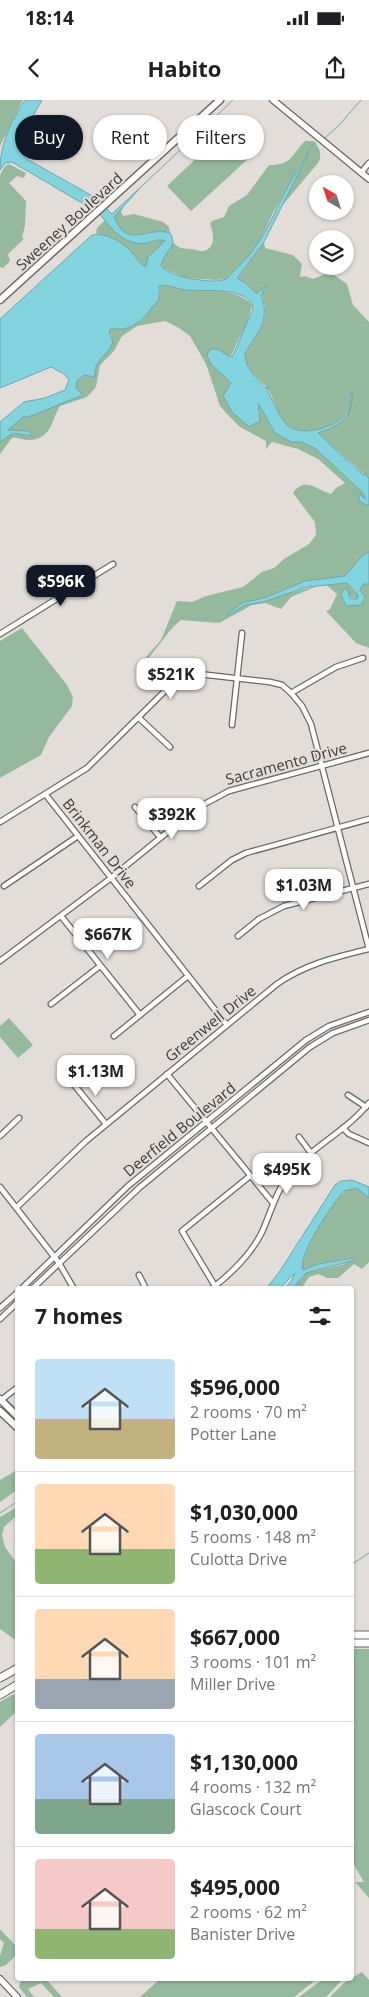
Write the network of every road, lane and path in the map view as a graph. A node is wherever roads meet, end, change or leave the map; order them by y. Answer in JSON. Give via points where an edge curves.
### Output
{"nodes":[{"id":1,"x":220,"y":100,"type":"edge"},
{"id":2,"x":272,"y":100,"type":"edge"},
{"id":3,"x":369,"y":163,"type":"edge"},
{"id":4,"x":361,"y":173,"type":"junction"},
{"id":5,"x":369,"y":179,"type":"edge"},
{"id":6,"x":0,"y":300,"type":"edge"},
{"id":7,"x":112,"y":564,"type":"dead end"},
{"id":8,"x":0,"y":634,"type":"edge"},
{"id":9,"x":242,"y":634,"type":"dead end"},
{"id":10,"x":363,"y":658,"type":"dead end"},
{"id":11,"x":237,"y":679,"type":"junction"},
{"id":12,"x":291,"y":693,"type":"junction"},
{"id":13,"x":139,"y":718,"type":"junction"},
{"id":14,"x":232,"y":725,"type":"dead end"},
{"id":15,"x":170,"y":747,"type":"dead end"},
{"id":16,"x":367,"y":754,"type":"edge"},
{"id":17,"x":322,"y":766,"type":"junction"},
{"id":18,"x":46,"y":795,"type":"junction"},
{"id":19,"x":135,"y":807,"type":"dead end"},
{"id":20,"x":369,"y":819,"type":"edge"},
{"id":21,"x":0,"y":822,"type":"edge"},
{"id":22,"x":337,"y":828,"type":"junction"},
{"id":23,"x":78,"y":836,"type":"junction"},
{"id":24,"x":160,"y":837,"type":"junction"},
{"id":25,"x":111,"y":878,"type":"junction"},
{"id":26,"x":369,"y":884,"type":"edge"},
{"id":27,"x":4,"y":886,"type":"dead end"},
{"id":28,"x":199,"y":886,"type":"dead end"},
{"id":29,"x":353,"y":888,"type":"junction"},
{"id":30,"x":61,"y":916,"type":"junction"},
{"id":31,"x":238,"y":936,"type":"dead end"},
{"id":32,"x":369,"y":949,"type":"edge"},
{"id":33,"x":0,"y":962,"type":"edge"},
{"id":34,"x":100,"y":966,"type":"junction"},
{"id":35,"x":188,"y":976,"type":"junction"},
{"id":36,"x":51,"y":1004,"type":"dead end"},
{"id":37,"x":369,"y":1012,"type":"edge"},
{"id":38,"x":140,"y":1015,"type":"junction"},
{"id":39,"x":369,"y":1020,"type":"edge"},
{"id":40,"x":227,"y":1025,"type":"junction"},
{"id":41,"x":114,"y":1036,"type":"dead end"},
{"id":42,"x":167,"y":1074,"type":"junction"},
{"id":43,"x":71,"y":1081,"type":"dead end"},
{"id":44,"x":348,"y":1095,"type":"dead end"},
{"id":45,"x":368,"y":1105,"type":"edge"},
{"id":46,"x":19,"y":1118,"type":"dead end"},
{"id":47,"x":206,"y":1122,"type":"junction"},
{"id":48,"x":106,"y":1124,"type":"junction"},
{"id":49,"x":212,"y":1128,"type":"junction"},
{"id":50,"x":343,"y":1128,"type":"junction"},
{"id":51,"x":0,"y":1136,"type":"edge"},
{"id":52,"x":299,"y":1137,"type":"dead end"},
{"id":53,"x":369,"y":1143,"type":"edge"},
{"id":54,"x":310,"y":1153,"type":"junction"},
{"id":55,"x":250,"y":1176,"type":"junction"},
{"id":56,"x":0,"y":1187,"type":"edge"},
{"id":57,"x":273,"y":1204,"type":"junction"},
{"id":58,"x":16,"y":1207,"type":"junction"},
{"id":59,"x":54,"y":1257,"type":"junction"},
{"id":60,"x":59,"y":1263,"type":"junction"},
{"id":61,"x":139,"y":1275,"type":"dead end"},
{"id":62,"x":24,"y":1286,"type":"edge"},
{"id":63,"x":35,"y":1286,"type":"edge"},
{"id":64,"x":72,"y":1286,"type":"edge"},
{"id":65,"x":144,"y":1286,"type":"edge"},
{"id":66,"x":212,"y":1286,"type":"edge"},
{"id":67,"x":214,"y":1286,"type":"edge"},
{"id":68,"x":15,"y":1295,"type":"edge"},
{"id":69,"x":15,"y":1305,"type":"edge"},
{"id":70,"x":0,"y":1308,"type":"edge"},
{"id":71,"x":0,"y":1319,"type":"edge"},
{"id":72,"x":15,"y":1389,"type":"edge"},
{"id":73,"x":0,"y":1400,"type":"edge"},
{"id":74,"x":9,"y":1409,"type":"junction"},
{"id":75,"x":1,"y":1413,"type":"edge"},
{"id":76,"x":15,"y":1414,"type":"edge"},
{"id":77,"x":15,"y":1425,"type":"edge"},
{"id":78,"x":354,"y":1635,"type":"edge"},
{"id":79,"x":369,"y":1635,"type":"edge"},
{"id":80,"x":354,"y":1643,"type":"edge"},
{"id":81,"x":369,"y":1643,"type":"edge"},
{"id":82,"x":15,"y":1670,"type":"edge"},
{"id":83,"x":0,"y":1678,"type":"edge"},
{"id":84,"x":15,"y":1686,"type":"edge"},
{"id":85,"x":15,"y":1693,"type":"edge"},
{"id":86,"x":0,"y":1697,"type":"edge"},
{"id":87,"x":2,"y":1984,"type":"edge"},
{"id":88,"x":16,"y":1997,"type":"edge"}],
"edges":[{"from":1,"to":6,"type":"main road","name":"Sweeney Boulevard"},
{"from":2,"to":4,"type":"street"},
{"from":3,"to":4,"type":"street"},
{"from":4,"to":5,"type":"street"},
{"from":7,"to":8,"type":"street"},
{"from":9,"to":11,"type":"street"},
{"from":10,"to":12,"type":"street","via":[[336,667]]},
{"from":11,"to":12,"type":"street","via":[[282,685]]},
{"from":11,"to":13,"type":"street","via":[[199,674],[184,677],[170,686]]},
{"from":11,"to":14,"type":"street"},
{"from":12,"to":17,"type":"street","via":[[308,718]]},
{"from":13,"to":15,"type":"street"},
{"from":13,"to":18,"type":"street","via":[[92,764]]},
{"from":16,"to":17,"type":"street","name":"Sacramento Drive"},
{"from":17,"to":22,"type":"street"},
{"from":17,"to":24,"type":"street","name":"Sacramento Drive","via":[[218,795]]},
{"from":18,"to":21,"type":"street"},
{"from":18,"to":23,"type":"street","name":"Brinkman Drive"},
{"from":19,"to":24,"type":"street"},
{"from":20,"to":22,"type":"street"},
{"from":22,"to":28,"type":"street","via":[[246,853]]},
{"from":22,"to":29,"type":"street"},
{"from":23,"to":25,"type":"street","name":"Brinkman Drive"},
{"from":23,"to":27,"type":"street"},
{"from":24,"to":25,"type":"street","name":"Sacramento Drive"},
{"from":25,"to":30,"type":"street","name":"Sacramento Drive"},
{"from":25,"to":35,"type":"street","name":"Brinkman Drive"},
{"from":26,"to":29,"type":"street"},
{"from":29,"to":31,"type":"street","via":[[284,906],[259,919]]},
{"from":29,"to":32,"type":"street"},
{"from":30,"to":33,"type":"street","name":"Sacramento Drive"},
{"from":30,"to":34,"type":"street"},
{"from":32,"to":40,"type":"street","name":"Greenwell Drive","via":[[319,961],[300,970],[277,984]]},
{"from":34,"to":36,"type":"street"},
{"from":34,"to":38,"type":"street"},
{"from":35,"to":38,"type":"street"},
{"from":35,"to":40,"type":"street","name":"Brinkman Drive"},
{"from":37,"to":47,"type":"street","name":"Deerfield Boulevard","via":[[317,1032]]},
{"from":38,"to":41,"type":"street"},
{"from":39,"to":49,"type":"street","name":"Deerfield Boulevard","via":[[322,1039]]},
{"from":40,"to":42,"type":"street","name":"Greenwell Drive"},
{"from":42,"to":47,"type":"street"},
{"from":42,"to":48,"type":"street","name":"Greenwell Drive"},
{"from":43,"to":48,"type":"street"},
{"from":44,"to":45,"type":"street"},
{"from":45,"to":50,"type":"street"},
{"from":46,"to":51,"type":"street"},
{"from":47,"to":49,"type":"street"},
{"from":47,"to":59,"type":"street","name":"Deerfield Boulevard","via":[[128,1186]]},
{"from":48,"to":58,"type":"street","name":"Greenwell Drive"},
{"from":49,"to":55,"type":"street"},
{"from":49,"to":60,"type":"street","name":"Deerfield Boulevard","via":[[124,1200]]},
{"from":50,"to":53,"type":"street"},
{"from":50,"to":54,"type":"street"},
{"from":52,"to":54,"type":"street"},
{"from":54,"to":57,"type":"street","via":[[289,1175]]},
{"from":55,"to":57,"type":"street"},
{"from":55,"to":66,"type":"street","via":[[182,1231]]},
{"from":56,"to":58,"type":"street"},
{"from":57,"to":67,"type":"street","via":[[256,1242]]},
{"from":58,"to":59,"type":"street"},
{"from":59,"to":60,"type":"street"},
{"from":59,"to":62,"type":"street","name":"Deerfield Boulevard"},
{"from":60,"to":63,"type":"street","name":"Deerfield Boulevard"},
{"from":60,"to":64,"type":"street"},
{"from":61,"to":65,"type":"street"},
{"from":68,"to":70,"type":"street"},
{"from":69,"to":71,"type":"street"},
{"from":72,"to":73,"type":"street"},
{"from":73,"to":74,"type":"main road"},
{"from":74,"to":75,"type":"street"},
{"from":74,"to":76,"type":"main road"},
{"from":75,"to":77,"type":"main road"},
{"from":78,"to":79,"type":"main road"},
{"from":80,"to":81,"type":"main road"},
{"from":82,"to":83,"type":"main road"},
{"from":84,"to":86,"type":"main road"},
{"from":85,"to":86,"type":"main road"},
{"from":87,"to":88,"type":"street"}]}
